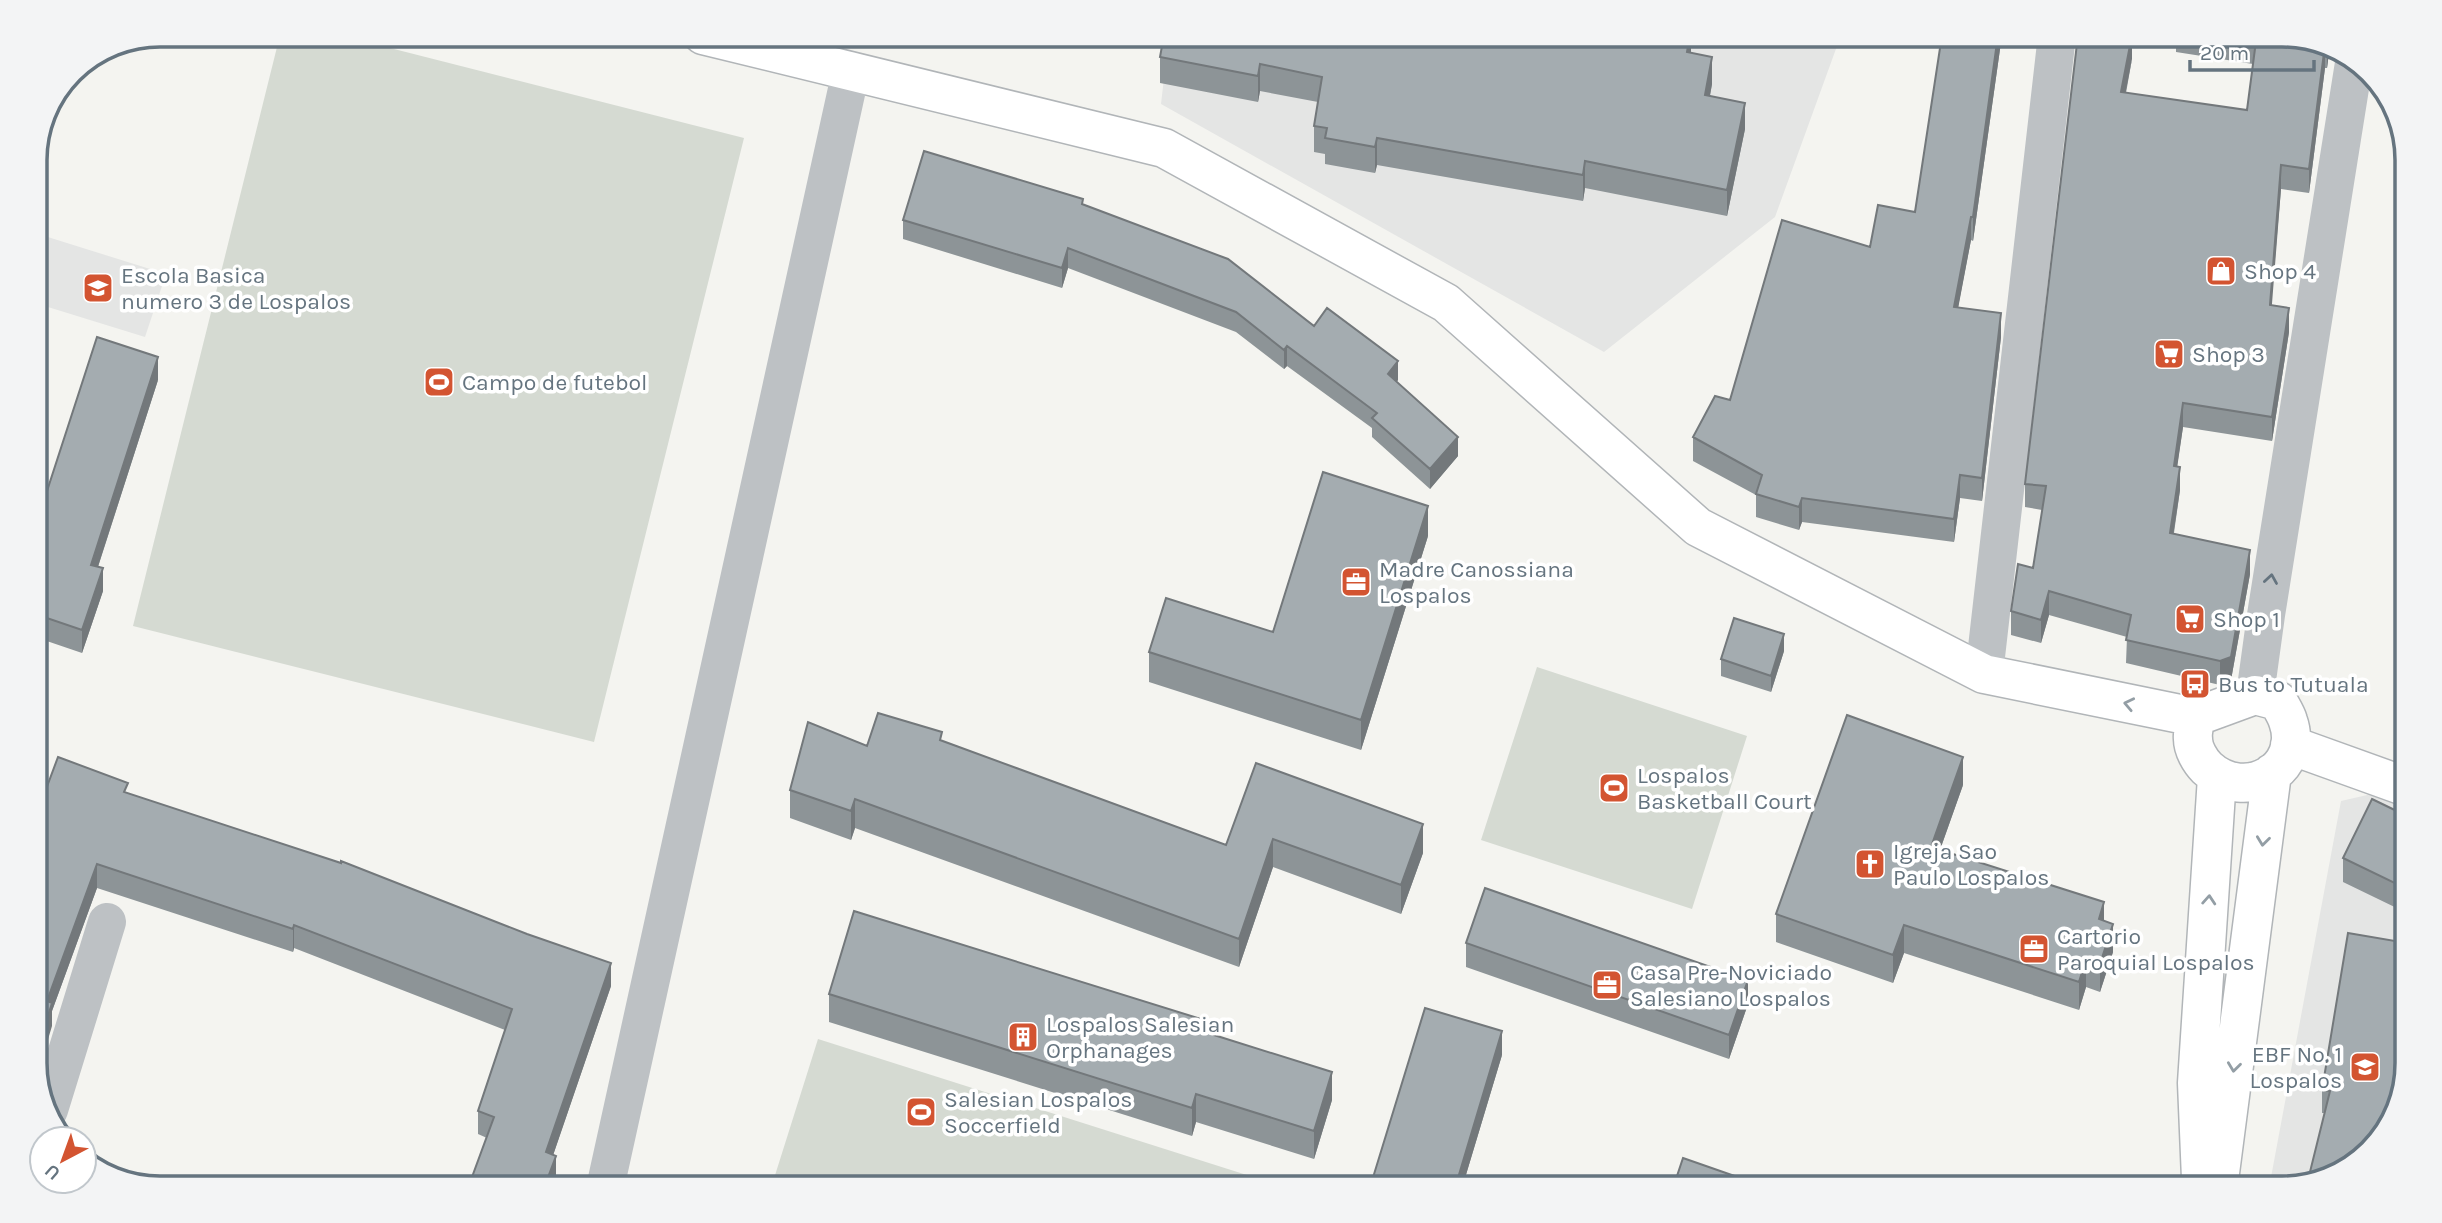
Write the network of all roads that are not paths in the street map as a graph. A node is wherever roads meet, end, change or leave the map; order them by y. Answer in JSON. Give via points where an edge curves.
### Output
{"nodes":[{"id":1,"x":752,"y":47,"type":"edge"},
{"id":2,"x":2056,"y":47,"type":"edge"},
{"id":3,"x":851,"y":71,"type":"junction"},
{"id":4,"x":2353,"y":72,"type":"edge"},
{"id":5,"x":2373,"y":93,"type":"edge"},
{"id":6,"x":1984,"y":674,"type":"junction"},
{"id":7,"x":2267,"y":698,"type":"junction"},
{"id":8,"x":2195,"y":718,"type":"junction"},
{"id":9,"x":2281,"y":759,"type":"junction"},
{"id":10,"x":2217,"y":777,"type":"junction"},
{"id":11,"x":2395,"y":784,"type":"edge"},
{"id":12,"x":107,"y":922,"type":"dead end"},
{"id":13,"x":53,"y":1098,"type":"edge"},
{"id":14,"x":608,"y":1176,"type":"edge"},
{"id":15,"x":2201,"y":1176,"type":"edge"},
{"id":16,"x":2220,"y":1176,"type":"edge"}],
"edges":[{"from":1,"to":3,"type":"main road"},
{"from":2,"to":6,"type":"street"},
{"from":3,"to":6,"type":"main road","via":[[1164,148],[1446,303],[1698,527]]},
{"from":3,"to":14,"type":"street"},
{"from":7,"to":4,"type":"street","one_way":true,"via":[[2266,615]]},
{"from":5,"to":7,"type":"street"},
{"from":8,"to":6,"type":"main road","one_way":true},
{"from":7,"to":8,"type":"main road"},
{"from":7,"to":9,"type":"main road","via":[[2289,722]]},
{"from":8,"to":10,"type":"main road","via":[[2193,740],[2200,762]]},
{"from":9,"to":10,"type":"main road","via":[[2255,782],[2236,784]]},
{"from":9,"to":11,"type":"main road"},
{"from":9,"to":16,"type":"main road","one_way":true},
{"from":15,"to":10,"type":"main road","one_way":true,"via":[[2197,1083]]},
{"from":12,"to":13,"type":"street"}]}
